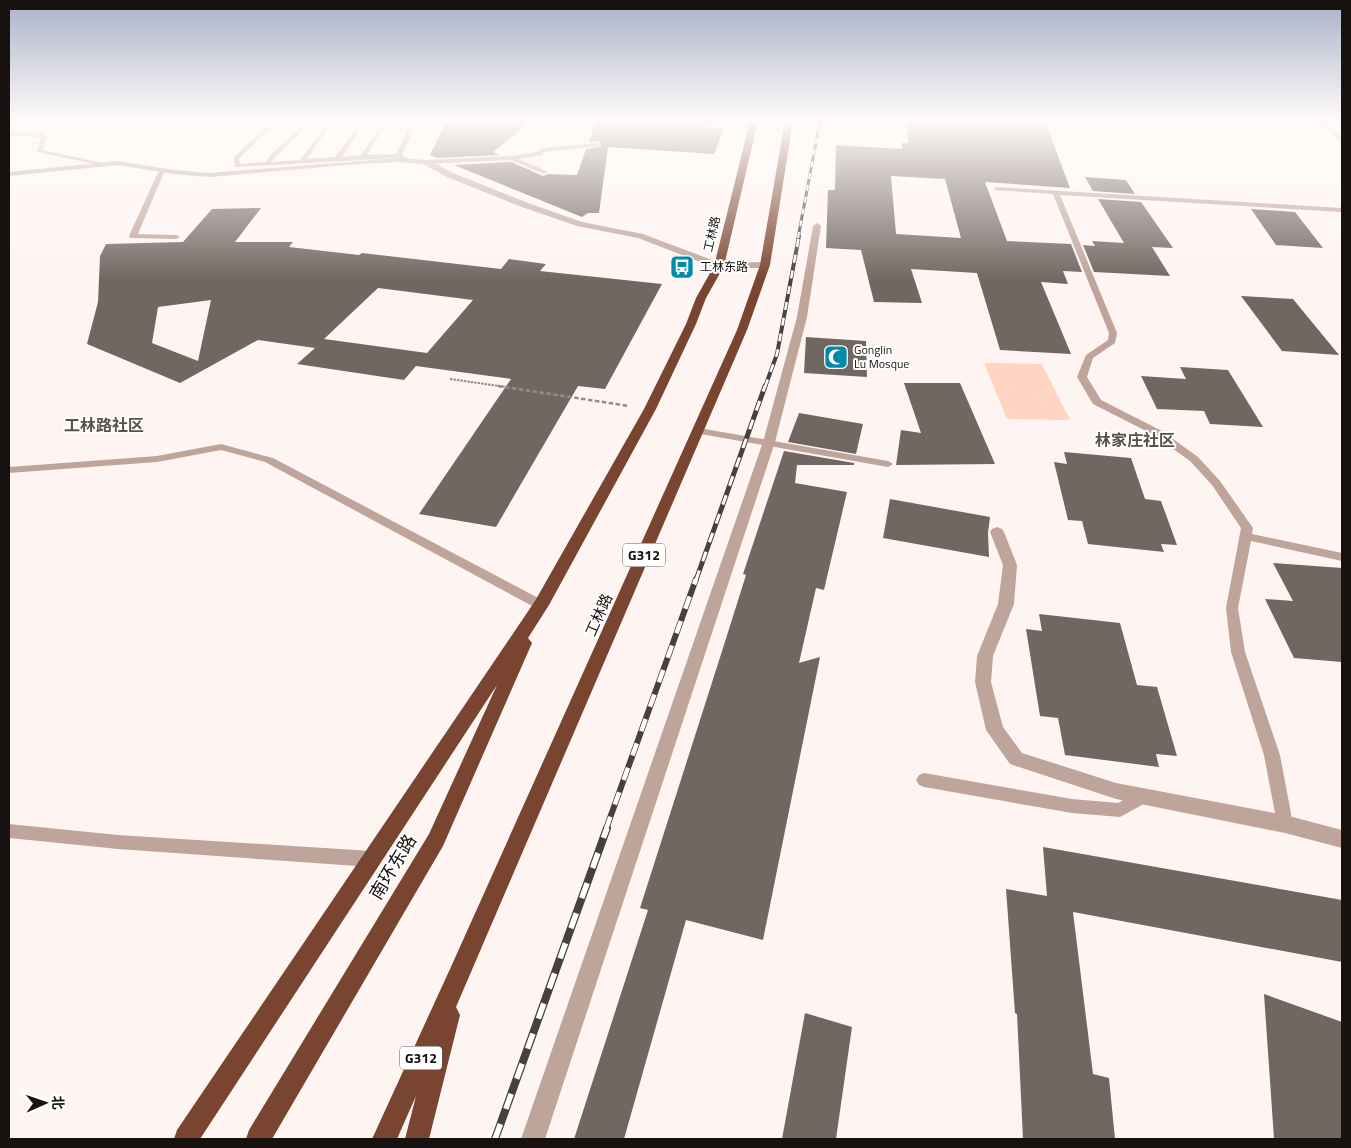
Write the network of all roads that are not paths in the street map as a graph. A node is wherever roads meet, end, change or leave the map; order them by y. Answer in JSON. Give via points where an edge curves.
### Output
{"nodes":[{"id":1,"x":160,"y":175,"type":"edge"},
{"id":2,"x":449,"y":175,"type":"edge"},
{"id":3,"x":741,"y":175,"type":"edge"},
{"id":4,"x":780,"y":175,"type":"edge"},
{"id":5,"x":997,"y":189,"type":"dead end"},
{"id":6,"x":1055,"y":192,"type":"junction"},
{"id":7,"x":1342,"y":210,"type":"edge"},
{"id":8,"x":817,"y":226,"type":"dead end"},
{"id":9,"x":176,"y":237,"type":"dead end"},
{"id":10,"x":765,"y":265,"type":"junction"},
{"id":11,"x":719,"y":266,"type":"junction"},
{"id":12,"x":699,"y":431,"type":"junction"},
{"id":13,"x":769,"y":442,"type":"junction"},
{"id":14,"x":888,"y":464,"type":"dead end"},
{"id":15,"x":9,"y":470,"type":"edge"},
{"id":16,"x":997,"y":532,"type":"dead end"},
{"id":17,"x":1246,"y":536,"type":"junction"},
{"id":18,"x":1342,"y":557,"type":"edge"},
{"id":19,"x":541,"y":605,"type":"junction"},
{"id":20,"x":924,"y":780,"type":"dead end"},
{"id":21,"x":1143,"y":796,"type":"junction"},
{"id":22,"x":1285,"y":824,"type":"junction"},
{"id":23,"x":9,"y":831,"type":"edge"},
{"id":24,"x":1342,"y":839,"type":"edge"},
{"id":25,"x":371,"y":859,"type":"junction"},
{"id":26,"x":458,"y":977,"type":"junction"},
{"id":27,"x":186,"y":1139,"type":"edge"},
{"id":28,"x":258,"y":1139,"type":"edge"},
{"id":29,"x":384,"y":1139,"type":"edge"},
{"id":30,"x":417,"y":1139,"type":"edge"},
{"id":31,"x":533,"y":1139,"type":"edge"}],
"edges":[{"from":1,"to":9,"type":"lane","via":[[133,236]]},
{"from":2,"to":11,"type":"street","name":"工林路","via":[[580,224],[640,236]]},
{"from":3,"to":11,"type":"highway","name":"工林路"},
{"from":4,"to":10,"type":"highway","name":"工林路","number":"G312"},
{"from":5,"to":6,"type":"lane"},
{"from":6,"to":7,"type":"lane"},
{"from":6,"to":17,"type":"lane","via":[[1113,333],[1112,341],[1089,357],[1082,377],[1097,402],[1158,433],[1194,459],[1216,483],[1247,528]]},
{"from":8,"to":13,"type":"street","via":[[802,317]]},
{"from":10,"to":11,"type":"street","name":"工林路"},
{"from":10,"to":12,"type":"highway","name":"工林路","number":"G312","via":[[742,330]]},
{"from":11,"to":19,"type":"highway","name":"工林路","via":[[650,409]]},
{"from":12,"to":13,"type":"lane"},
{"from":12,"to":26,"type":"highway","name":"工林路","number":"G312"},
{"from":13,"to":14,"type":"lane"},
{"from":13,"to":31,"type":"street"},
{"from":15,"to":19,"type":"lane","via":[[157,458],[222,447],[269,460]]},
{"from":16,"to":21,"type":"street","via":[[1010,565],[1006,604],[985,656],[983,682],[995,730],[1016,759],[1116,791]]},
{"from":17,"to":18,"type":"lane"},
{"from":17,"to":22,"type":"lane","via":[[1232,608],[1238,652],[1272,755]]},
{"from":19,"to":25,"type":"highway"},
{"from":19,"to":28,"type":"highway","name":"南环东路","via":[[436,840]]},
{"from":20,"to":21,"type":"lane","via":[[1072,806],[1120,810]]},
{"from":21,"to":22,"type":"street"},
{"from":22,"to":24,"type":"street"},
{"from":23,"to":25,"type":"lane","via":[[90,840]]},
{"from":25,"to":27,"type":"highway"},
{"from":26,"to":29,"type":"highway","number":"G312"},
{"from":26,"to":30,"type":"highway"}]}
